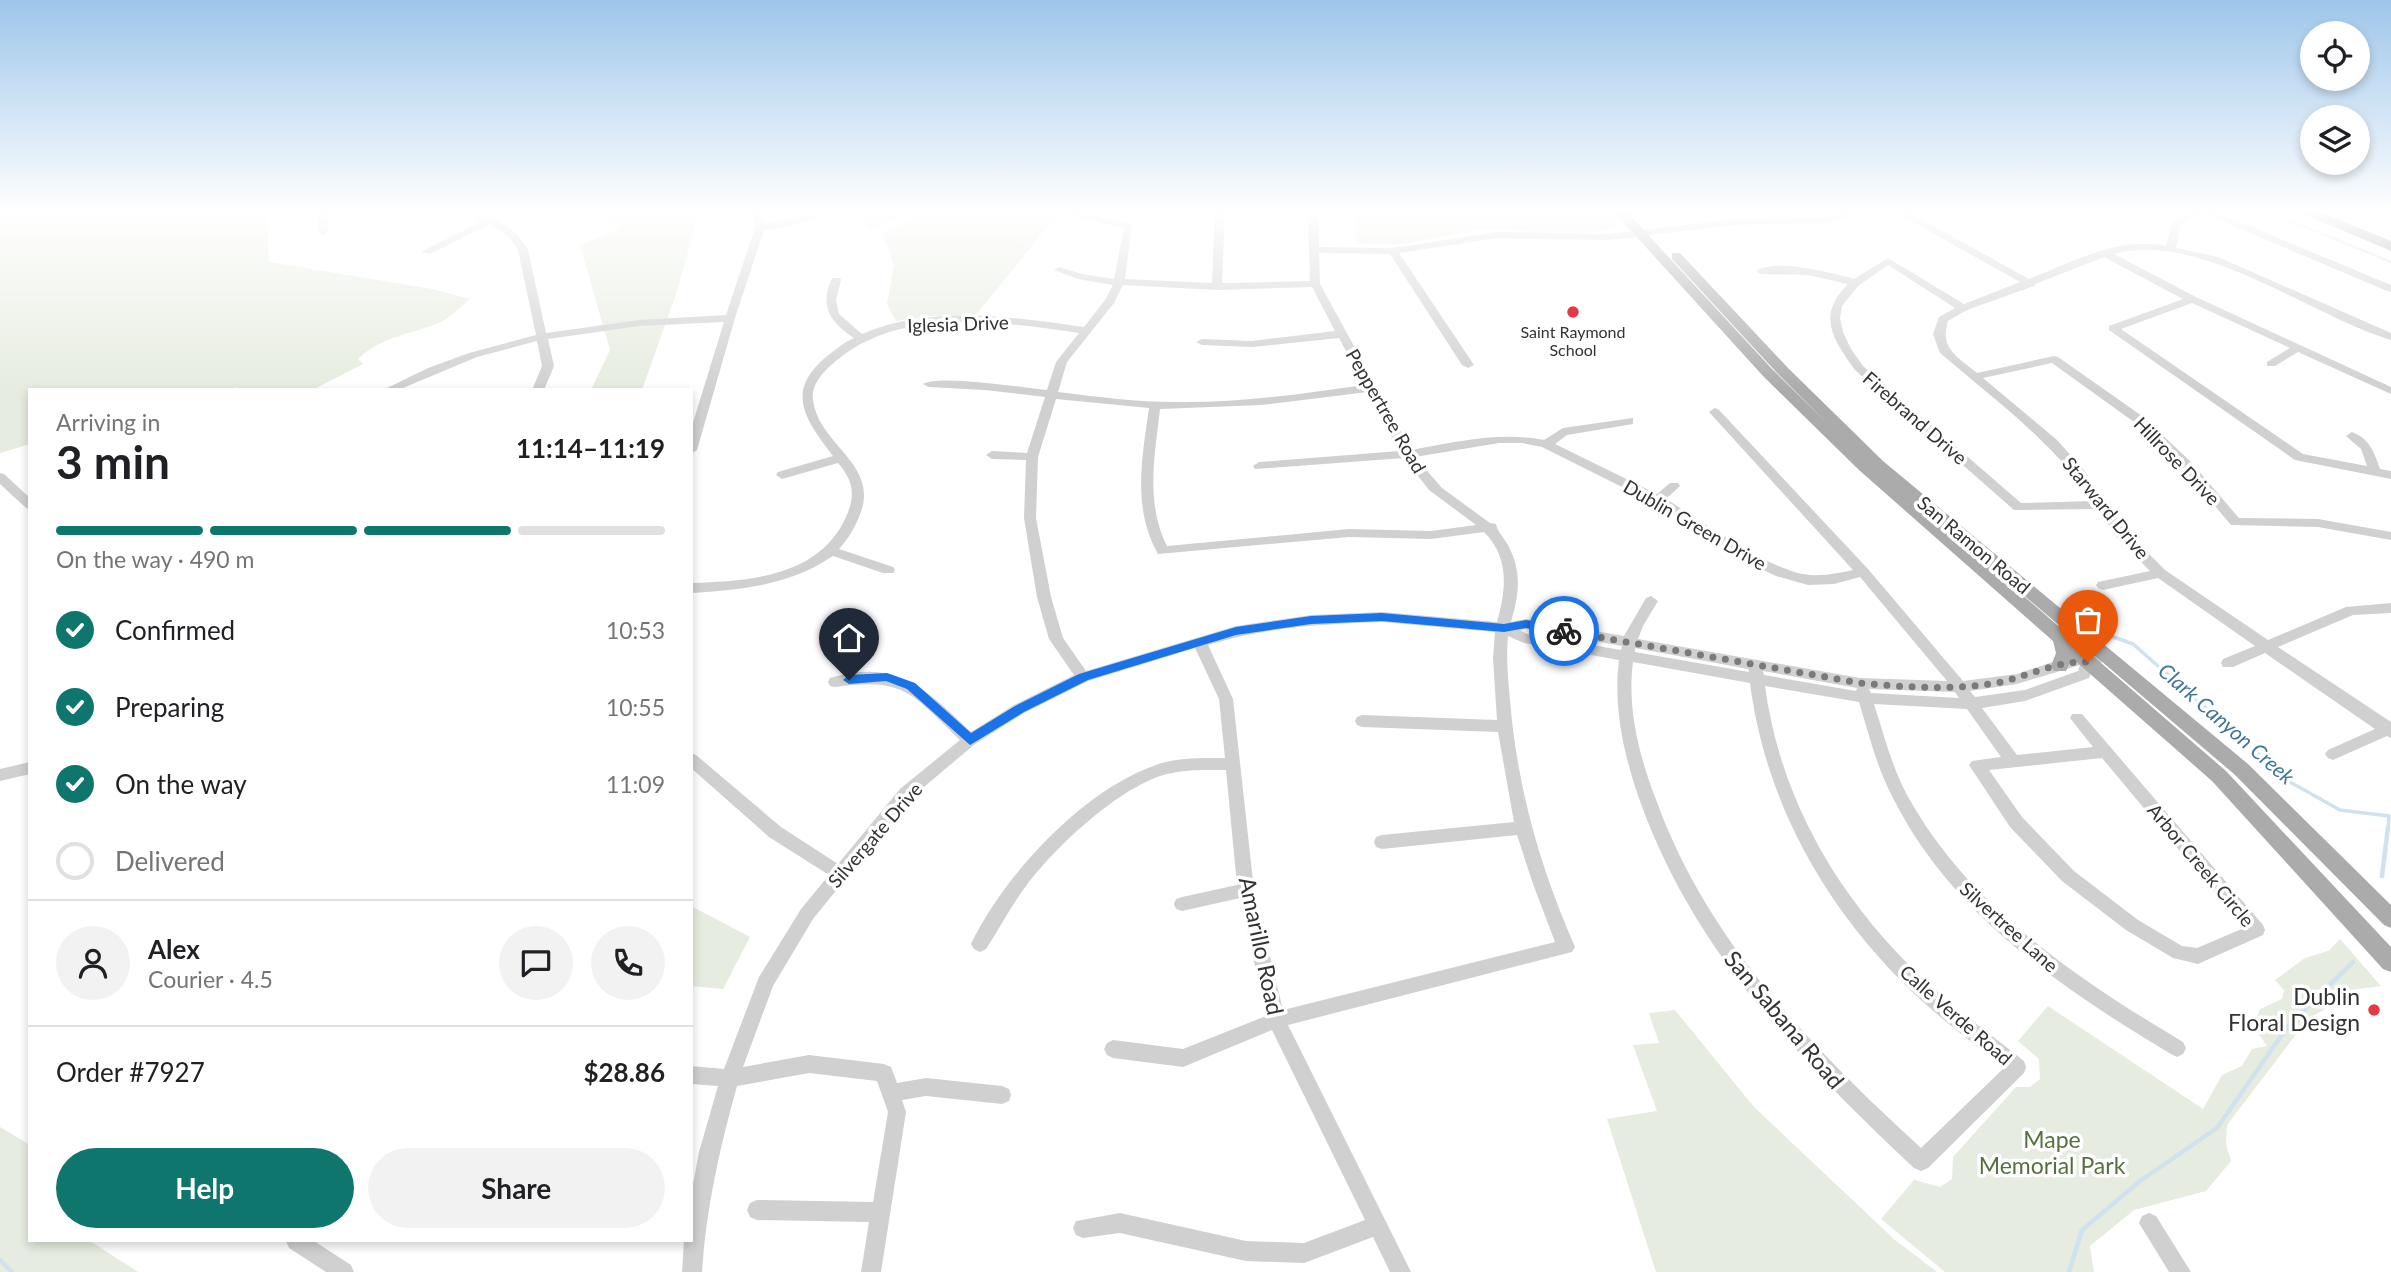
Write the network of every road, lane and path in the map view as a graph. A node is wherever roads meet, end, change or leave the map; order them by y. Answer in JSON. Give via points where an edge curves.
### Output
{"nodes":[{"id":1,"x":527,"y":271,"type":"edge"},
{"id":2,"x":746,"y":271,"type":"edge"},
{"id":3,"x":1062,"y":271,"type":"edge"},
{"id":4,"x":1121,"y":271,"type":"edge"},
{"id":5,"x":1218,"y":271,"type":"edge"},
{"id":6,"x":1315,"y":271,"type":"edge"},
{"id":7,"x":1406,"y":271,"type":"edge"},
{"id":8,"x":1680,"y":271,"type":"edge"},
{"id":9,"x":1685,"y":271,"type":"edge"},
{"id":10,"x":1815,"y":271,"type":"edge"},
{"id":11,"x":1871,"y":271,"type":"edge"},
{"id":12,"x":1905,"y":271,"type":"edge"},
{"id":13,"x":2007,"y":271,"type":"edge"},
{"id":14,"x":2061,"y":271,"type":"edge"},
{"id":15,"x":2140,"y":271,"type":"edge"},
{"id":16,"x":2242,"y":271,"type":"edge"},
{"id":17,"x":2349,"y":271,"type":"edge"},
{"id":18,"x":836,"y":280,"type":"dead end"},
{"id":19,"x":1119,"y":282,"type":"junction"},
{"id":20,"x":1853,"y":282,"type":"junction"},
{"id":21,"x":1315,"y":284,"type":"junction"},
{"id":22,"x":2030,"y":284,"type":"junction"},
{"id":23,"x":1217,"y":287,"type":"junction"},
{"id":24,"x":2391,"y":289,"type":"edge"},
{"id":25,"x":2192,"y":299,"type":"junction"},
{"id":26,"x":1963,"y":308,"type":"junction"},
{"id":27,"x":730,"y":318,"type":"junction"},
{"id":28,"x":1087,"y":331,"type":"junction"},
{"id":29,"x":1341,"y":334,"type":"junction"},
{"id":30,"x":541,"y":336,"type":"junction"},
{"id":31,"x":859,"y":337,"type":"junction"},
{"id":32,"x":2391,"y":337,"type":"edge"},
{"id":33,"x":1202,"y":342,"type":"dead end"},
{"id":34,"x":2298,"y":348,"type":"junction"},
{"id":35,"x":1468,"y":365,"type":"dead end"},
{"id":36,"x":2271,"y":365,"type":"dead end"},
{"id":37,"x":1975,"y":377,"type":"junction"},
{"id":38,"x":929,"y":384,"type":"dead end"},
{"id":39,"x":394,"y":388,"type":"edge"},
{"id":40,"x":539,"y":388,"type":"edge"},
{"id":41,"x":1370,"y":388,"type":"junction"},
{"id":42,"x":2391,"y":391,"type":"edge"},
{"id":43,"x":1050,"y":395,"type":"junction"},
{"id":44,"x":1155,"y":405,"type":"junction"},
{"id":45,"x":1715,"y":412,"type":"dead end"},
{"id":46,"x":1629,"y":421,"type":"dead end"},
{"id":47,"x":2352,"y":436,"type":"dead end"},
{"id":48,"x":693,"y":443,"type":"edge"},
{"id":49,"x":1546,"y":444,"type":"junction"},
{"id":50,"x":1407,"y":454,"type":"junction"},
{"id":51,"x":992,"y":456,"type":"dead end"},
{"id":52,"x":1032,"y":457,"type":"junction"},
{"id":53,"x":840,"y":458,"type":"junction"},
{"id":54,"x":1259,"y":466,"type":"dead end"},
{"id":55,"x":2375,"y":472,"type":"junction"},
{"id":56,"x":782,"y":475,"type":"dead end"},
{"id":57,"x":2391,"y":475,"type":"edge"},
{"id":58,"x":0,"y":477,"type":"edge"},
{"id":59,"x":1674,"y":486,"type":"dead end"},
{"id":60,"x":1658,"y":500,"type":"junction"},
{"id":61,"x":28,"y":503,"type":"edge"},
{"id":62,"x":2101,"y":505,"type":"junction"},
{"id":63,"x":1491,"y":527,"type":"junction"},
{"id":64,"x":2391,"y":536,"type":"edge"},
{"id":65,"x":832,"y":551,"type":"junction"},
{"id":66,"x":888,"y":570,"type":"dead end"},
{"id":67,"x":1863,"y":572,"type":"junction"},
{"id":68,"x":2160,"y":573,"type":"junction"},
{"id":69,"x":2103,"y":585,"type":"dead end"},
{"id":70,"x":693,"y":588,"type":"edge"},
{"id":71,"x":1651,"y":601,"type":"dead end"},
{"id":72,"x":2391,"y":608,"type":"edge"},
{"id":73,"x":1504,"y":628,"type":"junction"},
{"id":74,"x":2061,"y":640,"type":"junction"},
{"id":75,"x":1199,"y":641,"type":"junction"},
{"id":76,"x":2270,"y":647,"type":"junction"},
{"id":77,"x":1629,"y":650,"type":"junction"},
{"id":78,"x":2097,"y":659,"type":"junction"},
{"id":79,"x":2228,"y":663,"type":"dead end"},
{"id":80,"x":2060,"y":666,"type":"junction"},
{"id":81,"x":1755,"y":672,"type":"junction"},
{"id":82,"x":1083,"y":677,"type":"junction"},
{"id":83,"x":835,"y":682,"type":"dead end"},
{"id":84,"x":1959,"y":687,"type":"junction"},
{"id":85,"x":1863,"y":690,"type":"junction"},
{"id":86,"x":1971,"y":702,"type":"junction"},
{"id":87,"x":2077,"y":718,"type":"dead end"},
{"id":88,"x":1362,"y":721,"type":"dead end"},
{"id":89,"x":1504,"y":726,"type":"junction"},
{"id":90,"x":2390,"y":730,"type":"edge"},
{"id":91,"x":970,"y":740,"type":"junction"},
{"id":92,"x":2106,"y":752,"type":"junction"},
{"id":93,"x":2333,"y":754,"type":"dead end"},
{"id":94,"x":2014,"y":763,"type":"junction"},
{"id":95,"x":1234,"y":764,"type":"junction"},
{"id":96,"x":28,"y":768,"type":"edge"},
{"id":97,"x":695,"y":768,"type":"edge"},
{"id":98,"x":0,"y":775,"type":"edge"},
{"id":99,"x":1522,"y":828,"type":"junction"},
{"id":100,"x":1381,"y":842,"type":"dead end"},
{"id":101,"x":839,"y":874,"type":"junction"},
{"id":102,"x":1246,"y":890,"type":"junction"},
{"id":103,"x":1182,"y":904,"type":"dead end"},
{"id":104,"x":2391,"y":919,"type":"edge"},
{"id":105,"x":980,"y":944,"type":"dead end"},
{"id":106,"x":2391,"y":962,"type":"edge"},
{"id":107,"x":1276,"y":1020,"type":"junction"},
{"id":108,"x":2177,"y":1048,"type":"dead end"},
{"id":109,"x":1113,"y":1049,"type":"dead end"},
{"id":110,"x":2017,"y":1067,"type":"joint"},
{"id":111,"x":693,"y":1075,"type":"edge"},
{"id":112,"x":730,"y":1078,"type":"junction"},
{"id":113,"x":892,"y":1093,"type":"junction"},
{"id":114,"x":1002,"y":1095,"type":"dead end"},
{"id":115,"x":757,"y":1210,"type":"dead end"},
{"id":116,"x":880,"y":1212,"type":"junction"},
{"id":117,"x":2149,"y":1223,"type":"dead end"},
{"id":118,"x":1378,"y":1225,"type":"junction"},
{"id":119,"x":1083,"y":1228,"type":"dead end"},
{"id":120,"x":298,"y":1242,"type":"edge"},
{"id":121,"x":344,"y":1272,"type":"edge"},
{"id":122,"x":692,"y":1272,"type":"edge"},
{"id":123,"x":871,"y":1272,"type":"edge"},
{"id":124,"x":1401,"y":1272,"type":"edge"},
{"id":125,"x":2181,"y":1272,"type":"edge"}],
"edges":[{"from":1,"to":30,"type":"street"},
{"from":2,"to":27,"type":"street"},
{"from":3,"to":19,"type":"street"},
{"from":4,"to":19,"type":"street"},
{"from":5,"to":23,"type":"street"},
{"from":6,"to":21,"type":"street","name":"Peppertree Road"},
{"from":7,"to":35,"type":"street"},
{"from":8,"to":74,"type":"main road","name":"San Ramon Road","via":[[1768,373],[1864,467]]},
{"from":9,"to":78,"type":"main road","name":"San Ramon Road","via":[[1878,464]]},
{"from":10,"to":20,"type":"street"},
{"from":11,"to":20,"type":"street","name":"Firebrand Drive"},
{"from":12,"to":26,"type":"street","name":"Firebrand Drive"},
{"from":13,"to":22,"type":"street"},
{"from":14,"to":22,"type":"street"},
{"from":15,"to":25,"type":"street"},
{"from":16,"to":32,"type":"street"},
{"from":17,"to":24,"type":"street"},
{"from":18,"to":31,"type":"street","via":[[830,310]]},
{"from":19,"to":23,"type":"street"},
{"from":19,"to":28,"type":"street"},
{"from":20,"to":62,"type":"street","name":"Firebrand Drive","via":[[1839,298],[1834,319],[1841,344],[1879,388],[2018,507]]},
{"from":21,"to":23,"type":"street"},
{"from":21,"to":29,"type":"street","name":"Peppertree Road"},
{"from":22,"to":26,"type":"street"},
{"from":25,"to":34,"type":"street"},
{"from":25,"to":55,"type":"street","via":[[2113,328],[2300,457]]},
{"from":26,"to":37,"type":"street","name":"Starward Drive","via":[[1943,319],[1938,334],[1944,351]]},
{"from":27,"to":30,"type":"street","via":[[613,324]]},
{"from":27,"to":48,"type":"street"},
{"from":28,"to":31,"type":"street","name":"Iglesia Drive","via":[[1016,321],[940,321],[900,325]]},
{"from":28,"to":43,"type":"street","via":[[1062,362]]},
{"from":29,"to":33,"type":"street","via":[[1252,344]]},
{"from":29,"to":41,"type":"street","name":"Peppertree Road"},
{"from":30,"to":39,"type":"street","via":[[473,355]]},
{"from":30,"to":40,"type":"street","via":[[548,366]]},
{"from":31,"to":53,"type":"street","name":"Iglesia Drive","via":[[836,351],[807,391],[810,411]]},
{"from":34,"to":36,"type":"street"},
{"from":34,"to":42,"type":"street"},
{"from":37,"to":62,"type":"street","name":"Starward Drive","via":[[2053,443]]},
{"from":37,"to":64,"type":"street","name":"Hillrose Drive","via":[[2054,359],[2138,419],[2186,464],[2236,522],[2318,523]]},
{"from":38,"to":43,"type":"street","via":[[968,384]]},
{"from":41,"to":44,"type":"street","via":[[1265,402]]},
{"from":41,"to":50,"type":"street","name":"Peppertree Road"},
{"from":43,"to":44,"type":"street"},
{"from":43,"to":52,"type":"street"},
{"from":44,"to":63,"type":"street","via":[[1147,493],[1159,554],[1337,534],[1431,536]]},
{"from":45,"to":67,"type":"street"},
{"from":46,"to":49,"type":"street","via":[[1563,432]]},
{"from":47,"to":55,"type":"street","via":[[2366,447]]},
{"from":49,"to":50,"type":"street","name":"Dublin Green Drive","via":[[1499,439]]},
{"from":49,"to":60,"type":"street","name":"Dublin Green Drive"},
{"from":50,"to":54,"type":"street","name":"Dublin Green Drive"},
{"from":50,"to":63,"type":"street","name":"Peppertree Road","via":[[1438,491]]},
{"from":51,"to":52,"type":"street"},
{"from":52,"to":82,"type":"street","via":[[1030,518],[1044,597],[1056,639]]},
{"from":53,"to":56,"type":"street"},
{"from":53,"to":65,"type":"street","name":"Iglesia Drive","via":[[855,476],[859,496],[851,524]]},
{"from":55,"to":57,"type":"street"},
{"from":58,"to":61,"type":"street"},
{"from":59,"to":60,"type":"street"},
{"from":60,"to":67,"type":"street","name":"Dublin Green Drive","via":[[1781,573],[1808,580]]},
{"from":62,"to":68,"type":"street","name":"Starward Drive","via":[[2123,536]]},
{"from":63,"to":73,"type":"street","name":"Peppertree Road","via":[[1506,553],[1514,584]]},
{"from":65,"to":66,"type":"street"},
{"from":65,"to":70,"type":"street","name":"Iglesia Drive","via":[[807,567],[769,580]]},
{"from":67,"to":84,"type":"street"},
{"from":68,"to":69,"type":"street"},
{"from":68,"to":76,"type":"street","name":"Starward Drive"},
{"from":71,"to":77,"type":"street","via":[[1633,632]]},
{"from":72,"to":76,"type":"street","via":[[2351,610]]},
{"from":73,"to":75,"type":"street","name":"Silvergate Drive","via":[[1416,618],[1348,618],[1274,625]]},
{"from":73,"to":77,"type":"street","name":"Silvergate Drive","via":[[1524,638]]},
{"from":73,"to":89,"type":"street","name":"Peppertree Road","via":[[1500,647]]},
{"from":74,"to":78,"type":"main road","name":"San Ramon Road"},
{"from":74,"to":80,"type":"main road","via":[[2065,653]]},
{"from":75,"to":82,"type":"street","name":"Silvergate Drive"},
{"from":75,"to":95,"type":"street","name":"Amarillo Road","via":[[1226,699]]},
{"from":76,"to":79,"type":"street"},
{"from":76,"to":90,"type":"street","name":"Starward Drive"},
{"from":77,"to":81,"type":"street","name":"Silvergate Drive"},
{"from":77,"to":110,"type":"street","name":"San Sabana Road","via":[[1626,712],[1634,757],[1662,843],[1716,939],[1754,991],[1840,1087],[1921,1161]]},
{"from":78,"to":80,"type":"street","name":"Silvergate Drive"},
{"from":78,"to":86,"type":"street","name":"Silvergate Drive","via":[[2084,674],[2046,688]]},
{"from":78,"to":104,"type":"main road","name":"San Ramon Road","via":[[2241,769]]},
{"from":78,"to":106,"type":"main road","name":"San Ramon Road","via":[[2219,776]]},
{"from":80,"to":84,"type":"street","name":"Silvergate Drive","via":[[2020,679]]},
{"from":81,"to":85,"type":"street","name":"Silvergate Drive"},
{"from":81,"to":110,"type":"street","name":"Calle Verde Road","via":[[1784,799],[1824,875],[1914,983]]},
{"from":82,"to":91,"type":"street","name":"Silvergate Drive"},
{"from":83,"to":91,"type":"street","via":[[887,677],[911,686]]},
{"from":84,"to":85,"type":"street","name":"Silvergate Drive"},
{"from":84,"to":86,"type":"street"},
{"from":85,"to":86,"type":"street","name":"Silvergate Drive","via":[[1908,702]]},
{"from":85,"to":108,"type":"street","name":"Silvertree Lane","via":[[1880,750],[1900,796],[1932,851],[1974,901],[2046,964]]},
{"from":86,"to":94,"type":"street"},
{"from":87,"to":92,"type":"street","name":"Arbor Creek Circle"},
{"from":88,"to":89,"type":"street"},
{"from":89,"to":99,"type":"street","name":"Peppertree Road"},
{"from":90,"to":93,"type":"street"},
{"from":91,"to":101,"type":"street","name":"Silvergate Drive","via":[[906,793]]},
{"from":92,"to":94,"type":"street","name":"Arbor Creek Circle"},
{"from":92,"to":94,"type":"street","name":"Arbor Creek Circle","via":[[2257,930],[2198,956],[2179,953],[2132,925],[2068,876],[2016,822],[1977,765]]},
{"from":95,"to":102,"type":"street","name":"Amarillo Road"},
{"from":95,"to":105,"type":"street","via":[[1194,763],[1158,770],[1114,794],[1059,839],[1022,878]]},
{"from":96,"to":98,"type":"street"},
{"from":97,"to":101,"type":"street","via":[[775,832]]},
{"from":99,"to":100,"type":"street"},
{"from":99,"to":107,"type":"street","name":"Peppertree Road","via":[[1541,891],[1566,947]]},
{"from":101,"to":112,"type":"street","name":"Silvergate Drive","via":[[807,914],[765,983]]},
{"from":102,"to":103,"type":"street"},
{"from":102,"to":107,"type":"street","name":"Amarillo Road"},
{"from":107,"to":109,"type":"street","via":[[1183,1058]]},
{"from":107,"to":118,"type":"street","name":"Amarillo Road"},
{"from":111,"to":112,"type":"street"},
{"from":112,"to":113,"type":"street","via":[[809,1064],[884,1073]]},
{"from":112,"to":122,"type":"street","name":"Silvergate Drive","via":[[709,1152]]},
{"from":113,"to":114,"type":"street","via":[[926,1087]]},
{"from":113,"to":116,"type":"street","via":[[897,1112]]},
{"from":115,"to":116,"type":"street"},
{"from":116,"to":123,"type":"street"},
{"from":117,"to":125,"type":"street"},
{"from":118,"to":119,"type":"street","via":[[1304,1253],[1246,1251],[1120,1223]]},
{"from":118,"to":124,"type":"street","name":"Amarillo Road"},
{"from":120,"to":121,"type":"street"}]}
